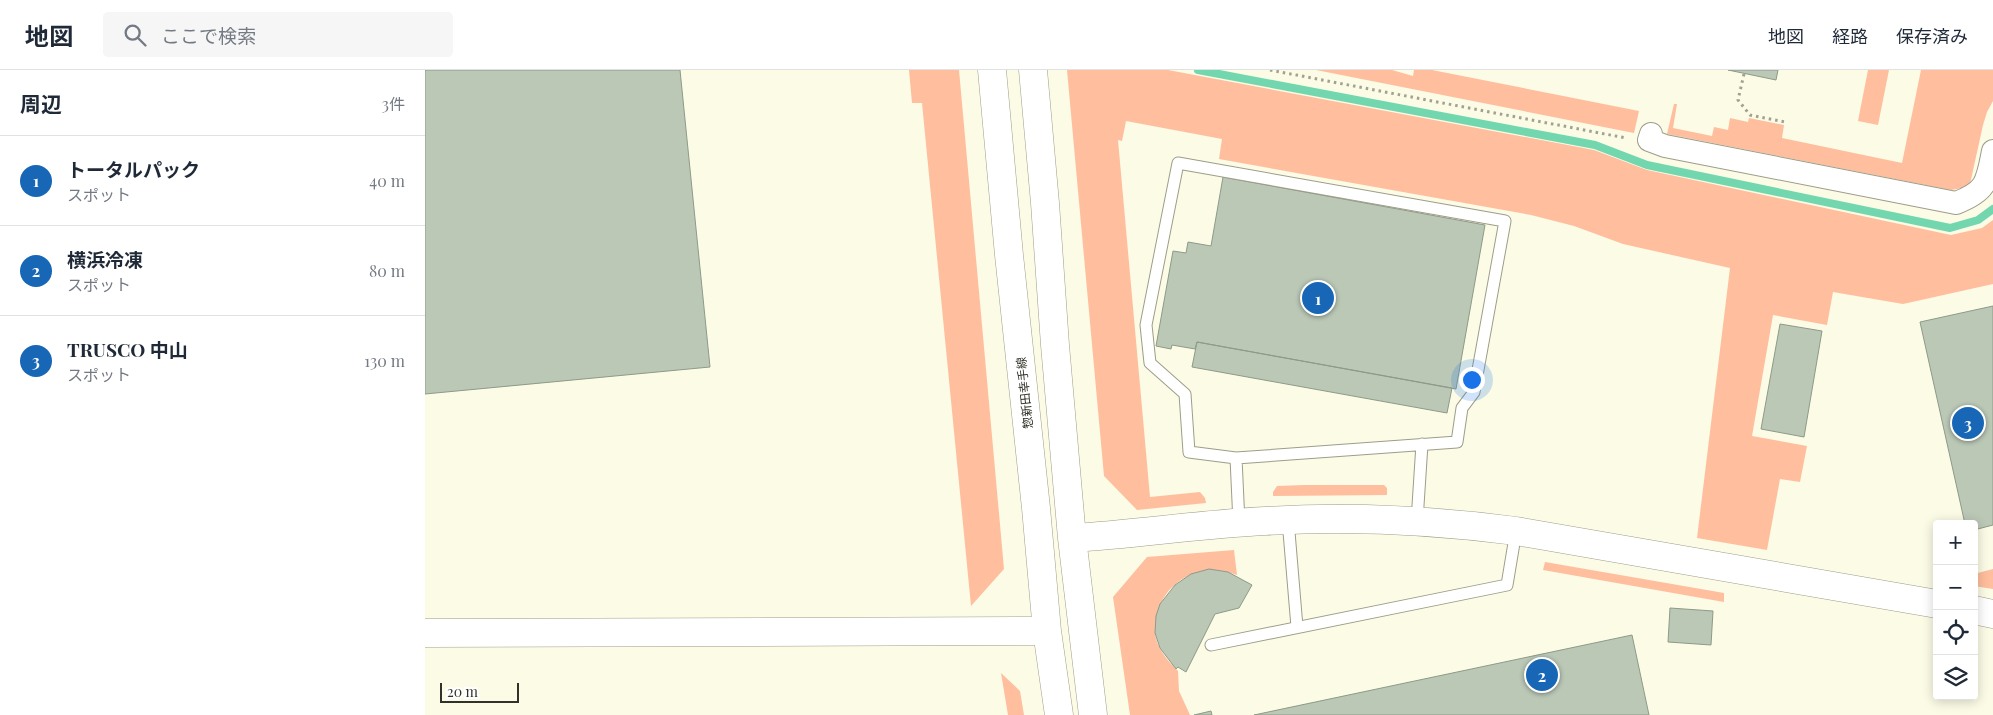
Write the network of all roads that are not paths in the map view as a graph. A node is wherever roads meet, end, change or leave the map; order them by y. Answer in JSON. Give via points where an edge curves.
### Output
{"nodes":[{"id":1,"x":992,"y":70,"type":"edge"},
{"id":2,"x":1033,"y":70,"type":"edge"},
{"id":3,"x":1650,"y":137,"type":"road end"},
{"id":4,"x":1993,"y":152,"type":"edge"},
{"id":5,"x":1423,"y":444,"type":"junction"},
{"id":6,"x":1236,"y":458,"type":"junction"},
{"id":7,"x":1288,"y":520,"type":"junction"},
{"id":8,"x":1417,"y":522,"type":"junction"},
{"id":9,"x":1239,"y":523,"type":"junction"},
{"id":10,"x":1516,"y":531,"type":"junction"},
{"id":11,"x":1072,"y":538,"type":"junction"},
{"id":12,"x":1933,"y":603,"type":"edge"},
{"id":13,"x":1978,"y":611,"type":"edge"},
{"id":14,"x":1993,"y":614,"type":"edge"},
{"id":15,"x":1297,"y":627,"type":"junction"},
{"id":16,"x":1047,"y":630,"type":"junction"},
{"id":17,"x":425,"y":633,"type":"edge"},
{"id":18,"x":1211,"y":644,"type":"dead end"},
{"id":19,"x":1059,"y":715,"type":"edge"},
{"id":20,"x":1093,"y":715,"type":"edge"}],
"edges":[{"from":1,"to":16,"type":"street","name":"惣新田幸手線"},
{"from":2,"to":11,"type":"street"},
{"from":3,"to":4,"type":"street","via":[[1675,148],[1957,203],[1974,196],[1988,180]]},
{"from":5,"to":6,"type":"lane"},
{"from":5,"to":6,"type":"lane","via":[[1457,442],[1462,408],[1474,392],[1505,221],[1178,163],[1146,325],[1150,363],[1185,394],[1189,452]]},
{"from":5,"to":8,"type":"lane"},
{"from":6,"to":9,"type":"lane"},
{"from":7,"to":8,"type":"street","via":[[1386,519]]},
{"from":7,"to":9,"type":"street"},
{"from":7,"to":15,"type":"lane"},
{"from":8,"to":10,"type":"street"},
{"from":9,"to":11,"type":"street"},
{"from":10,"to":12,"type":"street"},
{"from":10,"to":15,"type":"lane","via":[[1507,585]]},
{"from":11,"to":20,"type":"street"},
{"from":13,"to":14,"type":"street"},
{"from":15,"to":18,"type":"lane"},
{"from":16,"to":17,"type":"street"},
{"from":16,"to":19,"type":"street","name":"惣新田幸手線"}]}
